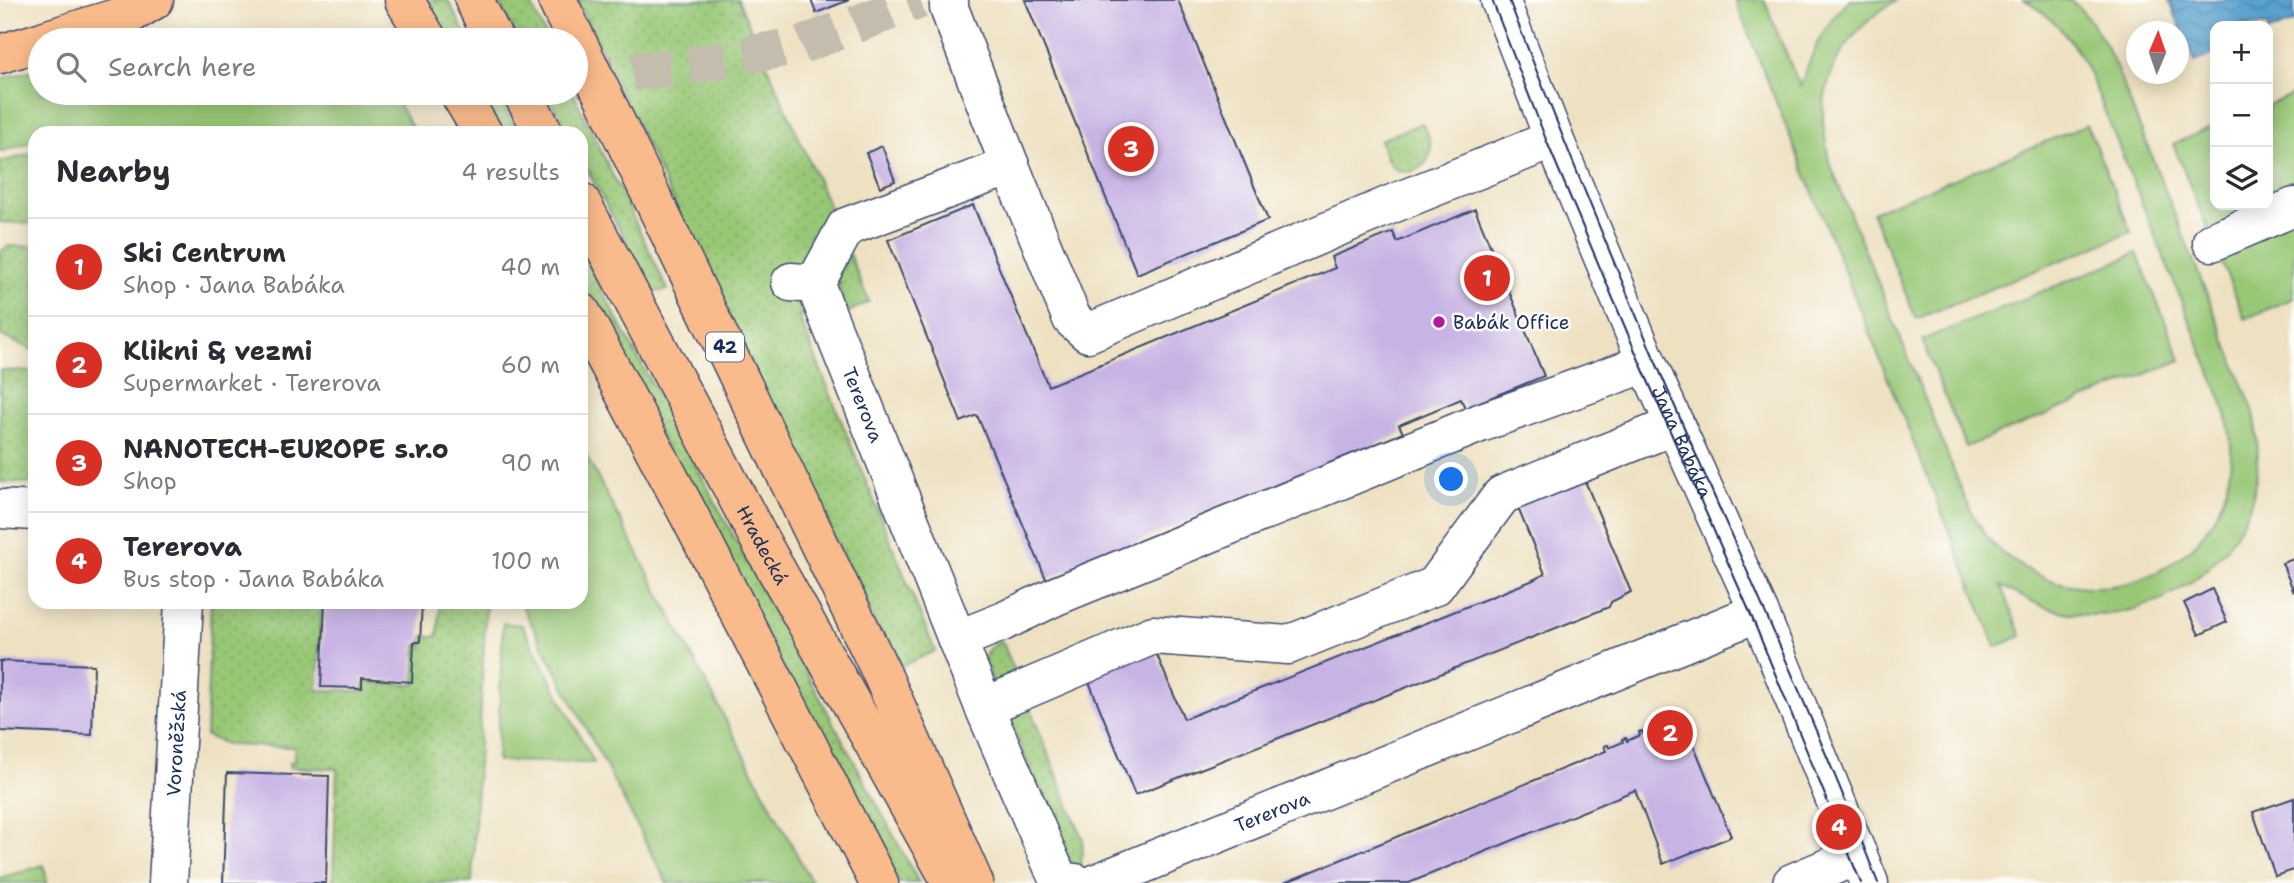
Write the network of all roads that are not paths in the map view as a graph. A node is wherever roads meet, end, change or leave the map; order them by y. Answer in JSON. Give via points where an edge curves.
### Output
{"nodes":[{"id":1,"x":404,"y":0,"type":"edge"},
{"id":2,"x":474,"y":0,"type":"edge"},
{"id":3,"x":949,"y":0,"type":"edge"},
{"id":4,"x":1500,"y":0,"type":"edge"},
{"id":5,"x":143,"y":6,"type":"edge"},
{"id":6,"x":563,"y":11,"type":"edge"},
{"id":7,"x":80,"y":28,"type":"edge"},
{"id":8,"x":421,"y":28,"type":"edge"},
{"id":9,"x":488,"y":28,"type":"edge"},
{"id":10,"x":571,"y":28,"type":"edge"},
{"id":11,"x":28,"y":46,"type":"edge"},
{"id":12,"x":0,"y":54,"type":"edge"},
{"id":13,"x":588,"y":63,"type":"edge"},
{"id":14,"x":466,"y":105,"type":"edge"},
{"id":15,"x":529,"y":105,"type":"edge"},
{"id":16,"x":479,"y":126,"type":"edge"},
{"id":17,"x":540,"y":126,"type":"edge"},
{"id":18,"x":1554,"y":139,"type":"junction"},
{"id":19,"x":1010,"y":166,"type":"junction"},
{"id":20,"x":2294,"y":207,"type":"edge"},
{"id":21,"x":588,"y":215,"type":"edge"},
{"id":22,"x":2211,"y":242,"type":"dead end"},
{"id":23,"x":588,"y":325,"type":"edge"},
{"id":24,"x":1647,"y":363,"type":"junction"},
{"id":25,"x":1675,"y":425,"type":"junction"},
{"id":26,"x":0,"y":509,"type":"edge"},
{"id":27,"x":28,"y":510,"type":"edge"},
{"id":28,"x":184,"y":609,"type":"edge"},
{"id":29,"x":1759,"y":612,"type":"junction"},
{"id":30,"x":957,"y":640,"type":"junction"},
{"id":31,"x":984,"y":707,"type":"junction"},
{"id":32,"x":1863,"y":869,"type":"edge"},
{"id":33,"x":168,"y":883,"type":"edge"},
{"id":34,"x":879,"y":883,"type":"edge"},
{"id":35,"x":952,"y":883,"type":"edge"},
{"id":36,"x":974,"y":883,"type":"edge"},
{"id":37,"x":1076,"y":883,"type":"edge"},
{"id":38,"x":1097,"y":883,"type":"edge"},
{"id":39,"x":1792,"y":883,"type":"edge"}],
"edges":[{"from":1,"to":8,"type":"main road"},
{"from":2,"to":9,"type":"main road"},
{"from":3,"to":19,"type":"street"},
{"from":4,"to":18,"type":"street","name":"Jana Babáka"},
{"from":5,"to":7,"type":"main road"},
{"from":6,"to":10,"type":"main road","number":"42"},
{"from":11,"to":12,"type":"main road"},
{"from":13,"to":36,"type":"main road","number":"42","via":[[881,672]]},
{"from":14,"to":16,"type":"main road"},
{"from":15,"to":17,"type":"main road"},
{"from":18,"to":19,"type":"street","via":[[1088,333],[1072,319]]},
{"from":18,"to":24,"type":"street","name":"Jana Babáka"},
{"from":19,"to":30,"type":"street","name":"Tererova","via":[[846,227],[803,283]]},
{"from":20,"to":22,"type":"street"},
{"from":21,"to":35,"type":"main road","name":"Hradecká","via":[[763,546]]},
{"from":23,"to":34,"type":"main road"},
{"from":24,"to":25,"type":"street","name":"Jana Babáka"},
{"from":24,"to":30,"type":"street","via":[[1480,423]]},
{"from":25,"to":29,"type":"street","name":"Jana Babáka"},
{"from":25,"to":31,"type":"street","via":[[1502,495],[1435,586],[1288,645],[1153,635]]},
{"from":26,"to":27,"type":"street"},
{"from":28,"to":33,"type":"street","name":"Voroněžská"},
{"from":29,"to":32,"type":"street","name":"Jana Babáka"},
{"from":29,"to":38,"type":"street","name":"Tererova"},
{"from":30,"to":31,"type":"street","name":"Tererova"},
{"from":31,"to":37,"type":"street","name":"Tererova","via":[[1059,881]]},
{"from":32,"to":39,"type":"street"}]}
